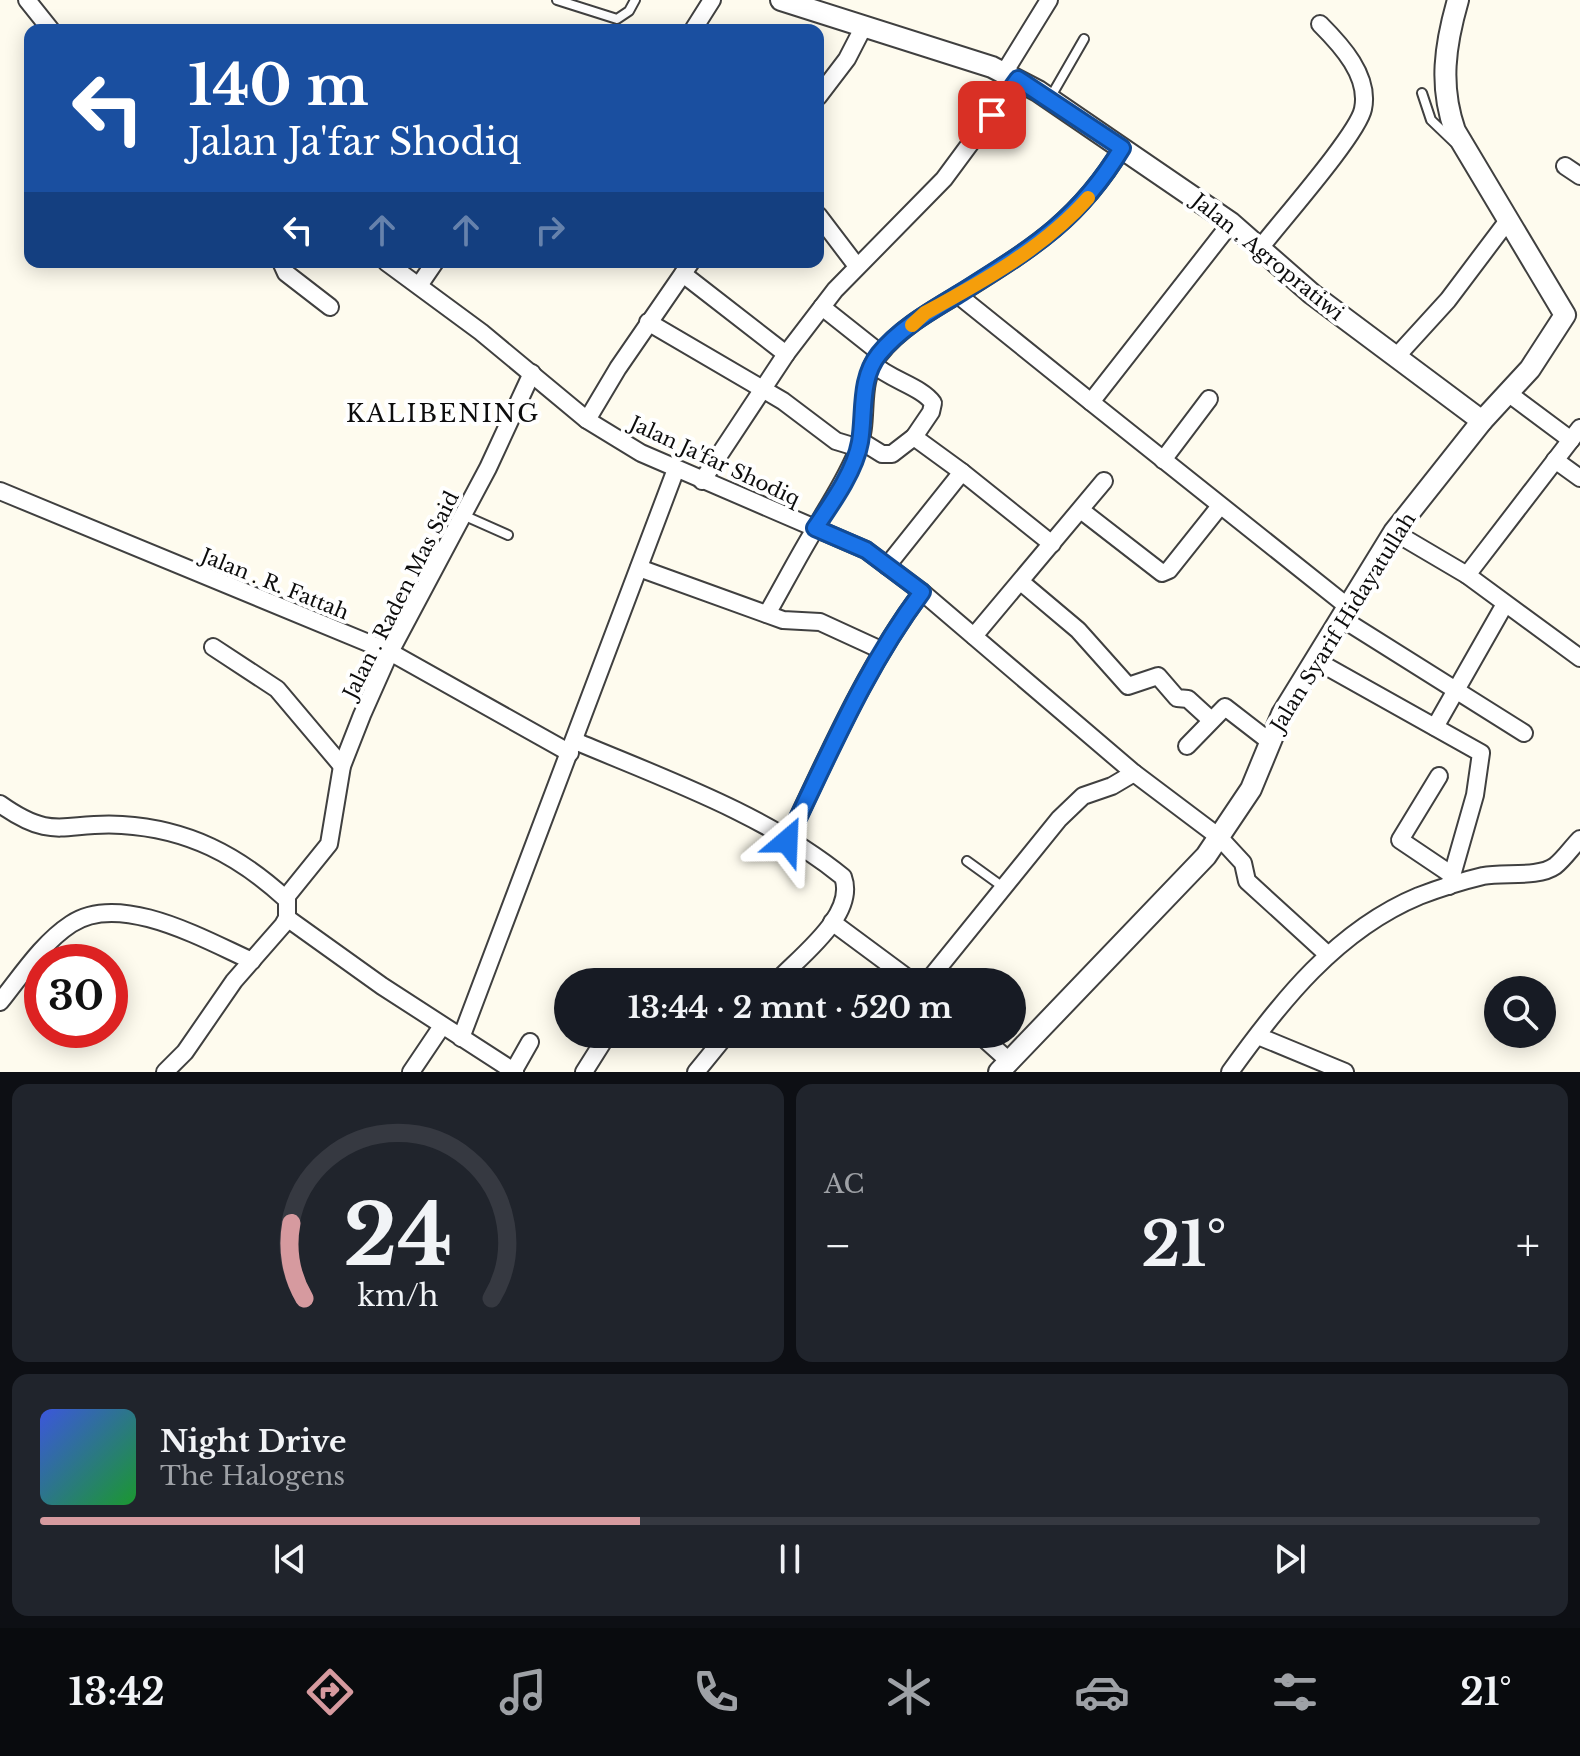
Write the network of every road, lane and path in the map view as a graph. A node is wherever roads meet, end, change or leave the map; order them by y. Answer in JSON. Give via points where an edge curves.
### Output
{"nodes":[{"id":1,"x":27,"y":0,"type":"edge"},
{"id":2,"x":557,"y":0,"type":"edge"},
{"id":3,"x":635,"y":0,"type":"edge"},
{"id":4,"x":712,"y":0,"type":"edge"},
{"id":5,"x":781,"y":0,"type":"edge"},
{"id":6,"x":1049,"y":0,"type":"edge"},
{"id":7,"x":1458,"y":0,"type":"edge"},
{"id":8,"x":46,"y":24,"type":"edge"},
{"id":9,"x":697,"y":24,"type":"edge"},
{"id":10,"x":1320,"y":24,"type":"dead end"},
{"id":11,"x":864,"y":26,"type":"junction"},
{"id":12,"x":1084,"y":39,"type":"dead end"},
{"id":13,"x":1011,"y":76,"type":"junction"},
{"id":14,"x":824,"y":89,"type":"edge"},
{"id":15,"x":1422,"y":93,"type":"dead end"},
{"id":16,"x":1049,"y":98,"type":"junction"},
{"id":17,"x":1122,"y":148,"type":"junction"},
{"id":18,"x":1467,"y":152,"type":"junction"},
{"id":19,"x":1565,"y":166,"type":"dead end"},
{"id":20,"x":1580,"y":176,"type":"edge"},
{"id":21,"x":1509,"y":219,"type":"junction"},
{"id":22,"x":824,"y":223,"type":"edge"},
{"id":23,"x":1231,"y":223,"type":"junction"},
{"id":24,"x":1261,"y":247,"type":"junction"},
{"id":25,"x":856,"y":265,"type":"junction"},
{"id":26,"x":284,"y":268,"type":"edge"},
{"id":27,"x":395,"y":268,"type":"edge"},
{"id":28,"x":431,"y":268,"type":"edge"},
{"id":29,"x":686,"y":268,"type":"edge"},
{"id":30,"x":689,"y":268,"type":"edge"},
{"id":31,"x":420,"y":284,"type":"junction"},
{"id":32,"x":958,"y":295,"type":"junction"},
{"id":33,"x":330,"y":307,"type":"dead end"},
{"id":34,"x":822,"y":307,"type":"junction"},
{"id":35,"x":1572,"y":316,"type":"edge"},
{"id":36,"x":648,"y":322,"type":"junction"},
{"id":37,"x":786,"y":354,"type":"junction"},
{"id":38,"x":1396,"y":357,"type":"junction"},
{"id":39,"x":877,"y":358,"type":"junction"},
{"id":40,"x":532,"y":373,"type":"junction"},
{"id":41,"x":761,"y":389,"type":"junction"},
{"id":42,"x":1508,"y":393,"type":"junction"},
{"id":43,"x":1209,"y":399,"type":"dead end"},
{"id":44,"x":1091,"y":402,"type":"junction"},
{"id":45,"x":587,"y":420,"type":"junction"},
{"id":46,"x":1482,"y":421,"type":"junction"},
{"id":47,"x":1575,"y":434,"type":"edge"},
{"id":48,"x":914,"y":437,"type":"junction"},
{"id":49,"x":860,"y":444,"type":"junction"},
{"id":50,"x":1163,"y":460,"type":"junction"},
{"id":51,"x":1555,"y":460,"type":"junction"},
{"id":52,"x":676,"y":469,"type":"junction"},
{"id":53,"x":962,"y":472,"type":"junction"},
{"id":54,"x":1580,"y":478,"type":"edge"},
{"id":55,"x":702,"y":481,"type":"junction"},
{"id":56,"x":1104,"y":481,"type":"dead end"},
{"id":57,"x":0,"y":491,"type":"edge"},
{"id":58,"x":1220,"y":506,"type":"junction"},
{"id":59,"x":1082,"y":511,"type":"junction"},
{"id":60,"x":463,"y":515,"type":"junction"},
{"id":61,"x":815,"y":528,"type":"junction"},
{"id":62,"x":1394,"y":532,"type":"junction"},
{"id":63,"x":508,"y":535,"type":"dead end"},
{"id":64,"x":1052,"y":544,"type":"junction"},
{"id":65,"x":887,"y":566,"type":"junction"},
{"id":66,"x":639,"y":568,"type":"junction"},
{"id":67,"x":1467,"y":575,"type":"junction"},
{"id":68,"x":1021,"y":582,"type":"junction"},
{"id":69,"x":922,"y":592,"type":"junction"},
{"id":70,"x":1505,"y":604,"type":"junction"},
{"id":71,"x":1344,"y":612,"type":"junction"},
{"id":72,"x":767,"y":614,"type":"junction"},
{"id":73,"x":974,"y":636,"type":"junction"},
{"id":74,"x":213,"y":647,"type":"dead end"},
{"id":75,"x":881,"y":650,"type":"junction"},
{"id":76,"x":390,"y":652,"type":"junction"},
{"id":77,"x":1580,"y":658,"type":"edge"},
{"id":78,"x":1315,"y":660,"type":"junction"},
{"id":79,"x":1457,"y":689,"type":"junction"},
{"id":80,"x":1211,"y":720,"type":"junction"},
{"id":81,"x":1435,"y":727,"type":"junction"},
{"id":82,"x":1524,"y":733,"type":"dead end"},
{"id":83,"x":1269,"y":741,"type":"junction"},
{"id":84,"x":1187,"y":746,"type":"dead end"},
{"id":85,"x":572,"y":747,"type":"junction"},
{"id":86,"x":342,"y":766,"type":"junction"},
{"id":87,"x":1134,"y":773,"type":"junction"},
{"id":88,"x":1439,"y":776,"type":"dead end"},
{"id":89,"x":0,"y":804,"type":"edge"},
{"id":90,"x":1219,"y":837,"type":"junction"},
{"id":91,"x":1580,"y":839,"type":"edge"},
{"id":92,"x":787,"y":841,"type":"junction"},
{"id":93,"x":967,"y":861,"type":"dead end"},
{"id":94,"x":1450,"y":880,"type":"junction"},
{"id":95,"x":1003,"y":888,"type":"junction"},
{"id":96,"x":286,"y":899,"type":"junction"},
{"id":97,"x":287,"y":918,"type":"junction"},
{"id":98,"x":832,"y":922,"type":"junction"},
{"id":99,"x":1327,"y":954,"type":"junction"},
{"id":100,"x":252,"y":961,"type":"junction"},
{"id":101,"x":789,"y":968,"type":"edge"},
{"id":102,"x":894,"y":968,"type":"edge"},
{"id":103,"x":938,"y":968,"type":"edge"},
{"id":104,"x":0,"y":1002,"type":"edge"},
{"id":105,"x":442,"y":1026,"type":"junction"},
{"id":106,"x":1258,"y":1036,"type":"junction"},
{"id":107,"x":461,"y":1038,"type":"junction"},
{"id":108,"x":530,"y":1042,"type":"dead end"},
{"id":109,"x":599,"y":1048,"type":"edge"},
{"id":110,"x":716,"y":1048,"type":"edge"},
{"id":111,"x":990,"y":1048,"type":"edge"},
{"id":112,"x":1004,"y":1066,"type":"edge"},
{"id":113,"x":165,"y":1072,"type":"edge"},
{"id":114,"x":411,"y":1072,"type":"edge"},
{"id":115,"x":514,"y":1072,"type":"edge"},
{"id":116,"x":584,"y":1072,"type":"edge"},
{"id":117,"x":696,"y":1072,"type":"edge"},
{"id":118,"x":1230,"y":1072,"type":"edge"},
{"id":119,"x":1345,"y":1072,"type":"edge"}],
"edges":[{"from":1,"to":8,"type":"street"},
{"from":2,"to":3,"type":"lane","via":[[617,19]]},
{"from":4,"to":9,"type":"street"},
{"from":5,"to":11,"type":"street","name":"Jalan . Agropratiwi"},
{"from":6,"to":13,"type":"street"},
{"from":7,"to":18,"type":"street","via":[[1444,56],[1445,104]]},
{"from":10,"to":24,"type":"street","via":[[1355,68],[1363,110]]},
{"from":11,"to":13,"type":"street","name":"Jalan . Agropratiwi"},
{"from":11,"to":14,"type":"street"},
{"from":12,"to":16,"type":"lane"},
{"from":13,"to":16,"type":"street","name":"Jalan . Agropratiwi"},
{"from":13,"to":25,"type":"street","via":[[944,179]]},
{"from":15,"to":18,"type":"lane","via":[[1437,129]]},
{"from":16,"to":17,"type":"street","name":"Jalan . Agropratiwi"},
{"from":17,"to":23,"type":"street","name":"Jalan . Agropratiwi"},
{"from":17,"to":32,"type":"street","via":[[1100,185],[1070,218]]},
{"from":18,"to":21,"type":"street"},
{"from":19,"to":20,"type":"street"},
{"from":21,"to":35,"type":"street"},
{"from":21,"to":38,"type":"street","via":[[1448,300]]},
{"from":22,"to":25,"type":"street"},
{"from":23,"to":24,"type":"street","name":"Jalan . Agropratiwi"},
{"from":23,"to":44,"type":"street"},
{"from":24,"to":38,"type":"street","name":"Jalan . Agropratiwi","via":[[1312,294]]},
{"from":25,"to":34,"type":"street"},
{"from":26,"to":33,"type":"street"},
{"from":27,"to":31,"type":"street","name":"Jalan Ja'far Shodiq"},
{"from":28,"to":31,"type":"street"},
{"from":29,"to":36,"type":"street"},
{"from":30,"to":37,"type":"street"},
{"from":31,"to":40,"type":"street","name":"Jalan Ja'far Shodiq"},
{"from":32,"to":39,"type":"street","via":[[925,313]]},
{"from":32,"to":44,"type":"street"},
{"from":34,"to":37,"type":"street"},
{"from":34,"to":39,"type":"street"},
{"from":35,"to":42,"type":"street","name":"Jalan Syarif Hidayatullah"},
{"from":36,"to":41,"type":"street"},
{"from":36,"to":45,"type":"street"},
{"from":37,"to":41,"type":"street"},
{"from":38,"to":46,"type":"street","name":"Jalan . Agropratiwi"},
{"from":39,"to":48,"type":"street","via":[[896,382],[933,403]]},
{"from":39,"to":49,"type":"street","via":[[861,408]]},
{"from":40,"to":45,"type":"street","name":"Jalan Ja'far Shodiq"},
{"from":40,"to":60,"type":"street","name":"Jalan . Raden Mas Said"},
{"from":41,"to":49,"type":"street","via":[[836,441]]},
{"from":41,"to":55,"type":"street"},
{"from":42,"to":46,"type":"street","name":"Jalan Syarif Hidayatullah"},
{"from":42,"to":47,"type":"street"},
{"from":43,"to":50,"type":"street"},
{"from":44,"to":50,"type":"street"},
{"from":45,"to":52,"type":"street","name":"Jalan Ja'far Shodiq"},
{"from":46,"to":62,"type":"street","name":"Jalan Syarif Hidayatullah"},
{"from":47,"to":51,"type":"street"},
{"from":48,"to":49,"type":"street","via":[[892,454]]},
{"from":48,"to":53,"type":"street"},
{"from":49,"to":61,"type":"street"},
{"from":50,"to":58,"type":"street"},
{"from":51,"to":54,"type":"street"},
{"from":51,"to":67,"type":"street"},
{"from":52,"to":55,"type":"street","name":"Jalan Ja'far Shodiq"},
{"from":52,"to":66,"type":"street"},
{"from":53,"to":64,"type":"street"},
{"from":53,"to":65,"type":"street"},
{"from":55,"to":61,"type":"street","name":"Jalan Ja'far Shodiq"},
{"from":56,"to":59,"type":"street"},
{"from":57,"to":76,"type":"street","name":"Jalan . R. Fattah"},
{"from":58,"to":59,"type":"street","via":[[1162,573]]},
{"from":58,"to":71,"type":"street"},
{"from":59,"to":64,"type":"street"},
{"from":60,"to":63,"type":"lane"},
{"from":60,"to":76,"type":"street","name":"Jalan . Raden Mas Said"},
{"from":61,"to":65,"type":"street","name":"Jalan Ja'far Shodiq","via":[[866,550]]},
{"from":61,"to":72,"type":"street"},
{"from":62,"to":67,"type":"street"},
{"from":62,"to":71,"type":"street","name":"Jalan Syarif Hidayatullah"},
{"from":64,"to":68,"type":"street"},
{"from":65,"to":69,"type":"street","name":"Jalan Ja'far Shodiq"},
{"from":66,"to":72,"type":"street"},
{"from":66,"to":85,"type":"street"},
{"from":67,"to":70,"type":"street"},
{"from":68,"to":73,"type":"street"},
{"from":68,"to":80,"type":"street","via":[[1078,630],[1128,686],[1158,676],[1177,698],[1188,699]]},
{"from":69,"to":73,"type":"street","name":"Jalan Ja'far Shodiq"},
{"from":69,"to":75,"type":"street"},
{"from":70,"to":77,"type":"street"},
{"from":70,"to":79,"type":"street"},
{"from":71,"to":78,"type":"street","name":"Jalan Syarif Hidayatullah"},
{"from":71,"to":79,"type":"street"},
{"from":72,"to":75,"type":"street","via":[[820,622]]},
{"from":73,"to":87,"type":"street","name":"Jalan Ja'far Shodiq"},
{"from":74,"to":86,"type":"street","via":[[277,689]]},
{"from":75,"to":92,"type":"street"},
{"from":76,"to":85,"type":"street","name":"Jalan . R. Fattah"},
{"from":76,"to":86,"type":"street","name":"Jalan . Raden Mas Said"},
{"from":78,"to":81,"type":"street"},
{"from":78,"to":83,"type":"street","name":"Jalan Syarif Hidayatullah"},
{"from":79,"to":81,"type":"street"},
{"from":79,"to":82,"type":"street"},
{"from":80,"to":83,"type":"street","via":[[1227,707]]},
{"from":80,"to":84,"type":"street"},
{"from":81,"to":94,"type":"street","via":[[1482,756]]},
{"from":83,"to":90,"type":"street","name":"Jalan Syarif Hidayatullah","via":[[1251,789]]},
{"from":85,"to":92,"type":"street","name":"Jalan . R. Fattah","via":[[738,814]]},
{"from":85,"to":107,"type":"street"},
{"from":86,"to":96,"type":"street","name":"Jalan . Raden Mas Said","via":[[329,844]]},
{"from":87,"to":90,"type":"street","name":"Jalan Ja'far Shodiq"},
{"from":87,"to":95,"type":"street","via":[[1083,796]]},
{"from":88,"to":94,"type":"street","via":[[1400,840]]},
{"from":89,"to":96,"type":"street","via":[[50,830],[108,824],[179,833],[239,860]]},
{"from":90,"to":99,"type":"street","name":"Jalan Ja'far Shodiq","via":[[1243,863],[1247,881]]},
{"from":90,"to":112,"type":"street","name":"Jalan Syarif Hidayatullah"},
{"from":91,"to":94,"type":"street","via":[[1554,867]]},
{"from":92,"to":98,"type":"street","name":"Jalan . R. Fattah","via":[[843,877],[846,895]]},
{"from":93,"to":95,"type":"lane"},
{"from":94,"to":99,"type":"street"},
{"from":95,"to":103,"type":"street"},
{"from":96,"to":97,"type":"street"},
{"from":97,"to":100,"type":"street"},
{"from":97,"to":105,"type":"street"},
{"from":98,"to":101,"type":"street","name":"Jalan . R. Fattah"},
{"from":98,"to":102,"type":"street"},
{"from":99,"to":106,"type":"street"},
{"from":100,"to":104,"type":"street","via":[[137,914],[85,916],[39,953]]},
{"from":100,"to":113,"type":"street"},
{"from":105,"to":107,"type":"street"},
{"from":105,"to":114,"type":"street"},
{"from":106,"to":118,"type":"street"},
{"from":106,"to":119,"type":"street"},
{"from":107,"to":115,"type":"street"},
{"from":108,"to":115,"type":"street"},
{"from":109,"to":116,"type":"street"},
{"from":110,"to":117,"type":"street"},
{"from":111,"to":112,"type":"street"}]}
